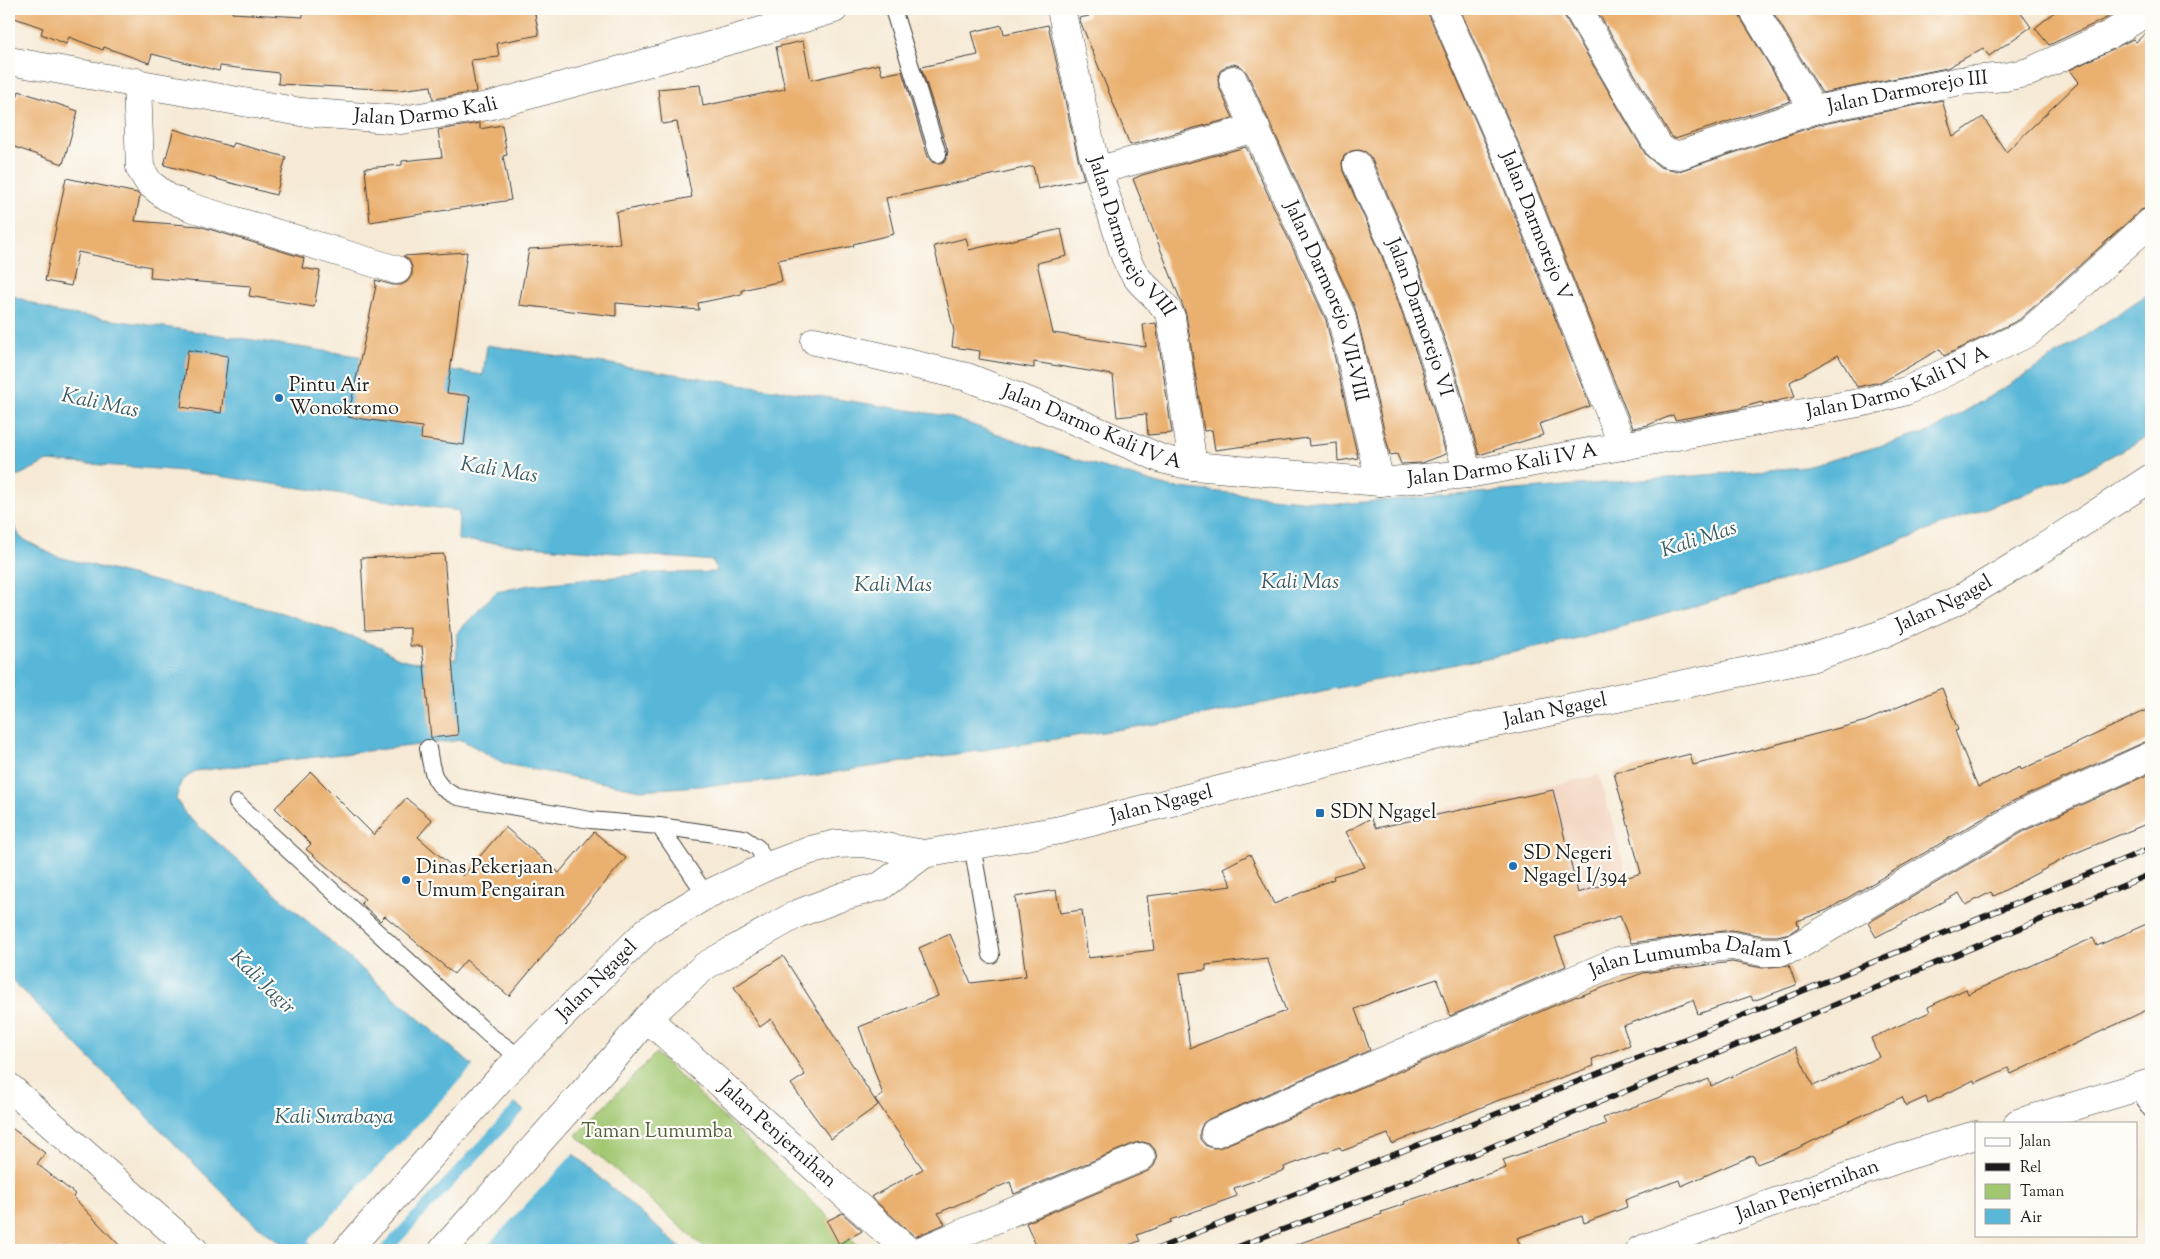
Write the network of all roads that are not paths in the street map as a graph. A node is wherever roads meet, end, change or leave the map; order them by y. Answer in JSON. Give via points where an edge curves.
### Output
{"nodes":[{"id":1,"x":834,"y":9,"type":"edge"},
{"id":2,"x":893,"y":9,"type":"edge"},
{"id":3,"x":1061,"y":9,"type":"edge"},
{"id":4,"x":1443,"y":9,"type":"edge"},
{"id":5,"x":1578,"y":9,"type":"edge"},
{"id":6,"x":1753,"y":9,"type":"edge"},
{"id":7,"x":2140,"y":11,"type":"edge"},
{"id":8,"x":9,"y":60,"type":"edge"},
{"id":9,"x":1234,"y":80,"type":"dead end"},
{"id":10,"x":137,"y":82,"type":"junction"},
{"id":11,"x":1814,"y":110,"type":"junction"},
{"id":12,"x":1256,"y":128,"type":"junction"},
{"id":13,"x":938,"y":154,"type":"dead end"},
{"id":14,"x":1357,"y":165,"type":"dead end"},
{"id":15,"x":1099,"y":170,"type":"junction"},
{"id":16,"x":2151,"y":222,"type":"edge"},
{"id":17,"x":397,"y":270,"type":"dead end"},
{"id":18,"x":816,"y":341,"type":"dead end"},
{"id":19,"x":1624,"y":446,"type":"junction"},
{"id":20,"x":1193,"y":466,"type":"junction"},
{"id":21,"x":1468,"y":474,"type":"junction"},
{"id":22,"x":2151,"y":478,"type":"edge"},
{"id":23,"x":1380,"y":482,"type":"junction"},
{"id":24,"x":428,"y":748,"type":"dead end"},
{"id":25,"x":2151,"y":756,"type":"edge"},
{"id":26,"x":237,"y":803,"type":"dead end"},
{"id":27,"x":659,"y":826,"type":"junction"},
{"id":28,"x":972,"y":845,"type":"junction"},
{"id":29,"x":924,"y":854,"type":"junction"},
{"id":30,"x":768,"y":866,"type":"junction"},
{"id":31,"x":706,"y":895,"type":"junction"},
{"id":32,"x":991,"y":955,"type":"dead end"},
{"id":33,"x":648,"y":1018,"type":"junction"},
{"id":34,"x":513,"y":1064,"type":"junction"},
{"id":35,"x":2144,"y":1085,"type":"edge"},
{"id":36,"x":9,"y":1087,"type":"edge"},
{"id":37,"x":2151,"y":1110,"type":"edge"},
{"id":38,"x":2021,"y":1122,"type":"edge"},
{"id":39,"x":1215,"y":1133,"type":"dead end"},
{"id":40,"x":1975,"y":1135,"type":"edge"},
{"id":41,"x":1141,"y":1156,"type":"dead end"},
{"id":42,"x":194,"y":1250,"type":"edge"},
{"id":43,"x":347,"y":1250,"type":"edge"},
{"id":44,"x":442,"y":1250,"type":"edge"},
{"id":45,"x":907,"y":1250,"type":"edge"},
{"id":46,"x":922,"y":1250,"type":"edge"},
{"id":47,"x":1640,"y":1250,"type":"edge"}],
"edges":[{"from":1,"to":10,"type":"main road","name":"Jalan Darmo Kali","via":[[488,106],[401,120],[301,112]]},
{"from":2,"to":13,"type":"lane"},
{"from":3,"to":15,"type":"main road","name":"Jalan Darmorejo VIII"},
{"from":4,"to":19,"type":"main road","name":"Jalan Darmorejo V","via":[[1508,157]]},
{"from":5,"to":11,"type":"main road","name":"Jalan Darmorejo III","via":[[1659,148],[1669,154],[1680,155]]},
{"from":6,"to":11,"type":"main road"},
{"from":7,"to":11,"type":"main road","name":"Jalan Darmorejo III","via":[[2108,35],[2029,72],[1960,81]]},
{"from":8,"to":10,"type":"main road","name":"Jalan Darmo Kali"},
{"from":9,"to":12,"type":"main road","name":"Jalan Darmorejo VII-VIII"},
{"from":10,"to":17,"type":"main road","via":[[140,168],[149,183],[167,197],[190,207]]},
{"from":12,"to":15,"type":"main road"},
{"from":12,"to":23,"type":"main road","name":"Jalan Darmorejo VII-VIII","via":[[1341,315]]},
{"from":14,"to":21,"type":"main road","name":"Jalan Darmorejo VI","via":[[1400,259],[1436,362]]},
{"from":15,"to":20,"type":"main road","name":"Jalan Darmorejo VIII","via":[[1130,269],[1167,308],[1171,317]]},
{"from":16,"to":19,"type":"main road","name":"Jalan Darmo Kali IV A","via":[[2028,332],[1906,391],[1869,401]]},
{"from":18,"to":20,"type":"main road","name":"Jalan Darmo Kali IV A","via":[[967,377],[1142,452]]},
{"from":19,"to":21,"type":"main road","name":"Jalan Darmo Kali IV A"},
{"from":20,"to":23,"type":"main road","name":"Jalan Darmo Kali IV A"},
{"from":21,"to":23,"type":"main road","name":"Jalan Darmo Kali IV A"},
{"from":22,"to":28,"type":"main road","name":"Jalan Ngagel","via":[[1958,600],[1882,634],[1811,658],[1442,734],[1060,830]]},
{"from":24,"to":27,"type":"lane","via":[[437,783],[458,797],[590,820]]},
{"from":25,"to":39,"type":"main road","name":"Jalan Lumumba Dalam I","via":[[2020,816],[1796,947],[1779,952],[1733,946],[1708,948],[1618,962]]},
{"from":26,"to":34,"type":"lane","via":[[489,1035]]},
{"from":27,"to":30,"type":"lane","via":[[743,838],[758,848]]},
{"from":27,"to":31,"type":"lane"},
{"from":28,"to":29,"type":"main road","name":"Jalan Ngagel"},
{"from":28,"to":32,"type":"lane"},
{"from":29,"to":30,"type":"main road","name":"Jalan Ngagel","via":[[863,843],[837,844]]},
{"from":29,"to":33,"type":"main road","name":"Jalan Ngagel","via":[[881,886],[796,914],[705,966]]},
{"from":30,"to":31,"type":"main road","name":"Jalan Ngagel"},
{"from":31,"to":34,"type":"main road","name":"Jalan Ngagel","via":[[647,931]]},
{"from":33,"to":44,"type":"main road","name":"Jalan Ngagel"},
{"from":33,"to":45,"type":"main road","name":"Jalan Penjernihan"},
{"from":34,"to":43,"type":"main road","name":"Jalan Ngagel"},
{"from":35,"to":37,"type":"lane"},
{"from":35,"to":38,"type":"main road"},
{"from":36,"to":42,"type":"main road"},
{"from":40,"to":47,"type":"main road","name":"Jalan Penjernihan","via":[[1909,1155]]},
{"from":41,"to":46,"type":"main road"}]}
